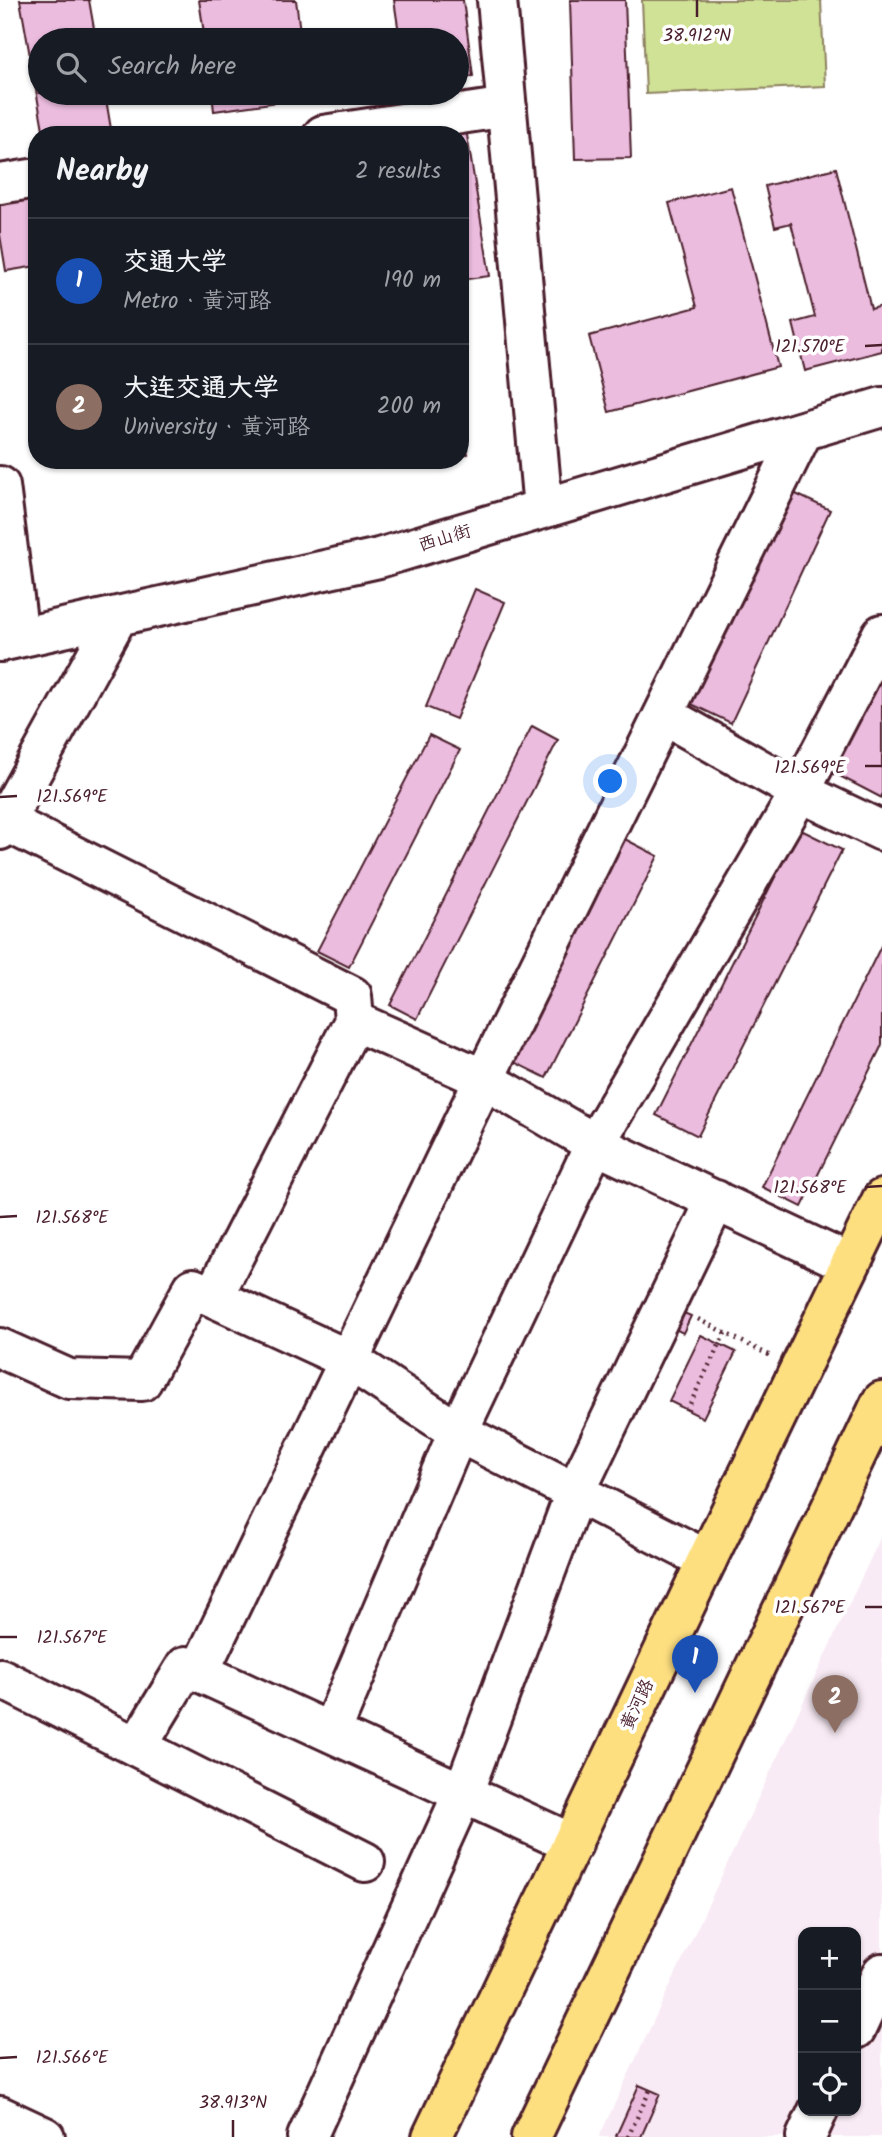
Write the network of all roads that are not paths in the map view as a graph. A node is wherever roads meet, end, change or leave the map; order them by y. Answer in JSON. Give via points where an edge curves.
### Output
{"nodes":[{"id":1,"x":497,"y":0,"type":"edge"},
{"id":2,"x":507,"y":107,"type":"junction"},
{"id":3,"x":382,"y":126,"type":"edge"},
{"id":4,"x":28,"y":179,"type":"edge"},
{"id":5,"x":0,"y":184,"type":"edge"},
{"id":6,"x":882,"y":407,"type":"edge"},
{"id":7,"x":803,"y":431,"type":"junction"},
{"id":8,"x":0,"y":486,"type":"edge"},
{"id":9,"x":543,"y":509,"type":"junction"},
{"id":10,"x":118,"y":616,"type":"junction"},
{"id":11,"x":882,"y":634,"type":"edge"},
{"id":12,"x":10,"y":640,"type":"edge"},
{"id":13,"x":664,"y":715,"type":"junction"},
{"id":14,"x":800,"y":792,"type":"junction"},
{"id":15,"x":2,"y":825,"type":"edge"},
{"id":16,"x":882,"y":831,"type":"edge"},
{"id":17,"x":354,"y":1021,"type":"junction"},
{"id":18,"x":484,"y":1079,"type":"junction"},
{"id":19,"x":595,"y":1144,"type":"junction"},
{"id":20,"x":882,"y":1199,"type":"edge"},
{"id":21,"x":716,"y":1200,"type":"junction"},
{"id":22,"x":850,"y":1264,"type":"junction"},
{"id":23,"x":213,"y":1297,"type":"junction"},
{"id":24,"x":0,"y":1348,"type":"edge"},
{"id":25,"x":349,"y":1360,"type":"junction"},
{"id":26,"x":882,"y":1401,"type":"edge"},
{"id":27,"x":458,"y":1432,"type":"junction"},
{"id":28,"x":575,"y":1493,"type":"junction"},
{"id":29,"x":707,"y":1560,"type":"junction"},
{"id":30,"x":199,"y":1672,"type":"junction"},
{"id":31,"x":0,"y":1678,"type":"edge"},
{"id":32,"x":331,"y":1732,"type":"junction"},
{"id":33,"x":137,"y":1747,"type":"junction"},
{"id":34,"x":463,"y":1793,"type":"junction"},
{"id":35,"x":573,"y":1843,"type":"junction"},
{"id":36,"x":365,"y":1862,"type":"dead end"},
{"id":37,"x":882,"y":1973,"type":"edge"},
{"id":38,"x":861,"y":2018,"type":"edge"},
{"id":39,"x":0,"y":2116,"type":"edge"},
{"id":40,"x":816,"y":2116,"type":"edge"},
{"id":41,"x":45,"y":2137,"type":"edge"},
{"id":42,"x":307,"y":2137,"type":"edge"},
{"id":43,"x":432,"y":2137,"type":"edge"},
{"id":44,"x":531,"y":2137,"type":"edge"},
{"id":45,"x":806,"y":2137,"type":"edge"}],
"edges":[{"from":1,"to":2,"type":"street"},
{"from":2,"to":3,"type":"street"},
{"from":2,"to":9,"type":"street"},
{"from":4,"to":5,"type":"street"},
{"from":6,"to":7,"type":"street","name":"西山街"},
{"from":7,"to":9,"type":"street","name":"西山街"},
{"from":7,"to":13,"type":"street"},
{"from":8,"to":12,"type":"street"},
{"from":9,"to":10,"type":"street","name":"西山街","via":[[379,558]]},
{"from":10,"to":12,"type":"street","name":"西山街"},
{"from":10,"to":15,"type":"street"},
{"from":11,"to":14,"type":"street"},
{"from":13,"to":14,"type":"street"},
{"from":13,"to":18,"type":"street"},
{"from":14,"to":16,"type":"street"},
{"from":14,"to":19,"type":"street"},
{"from":15,"to":17,"type":"street","via":[[352,996]]},
{"from":17,"to":18,"type":"street"},
{"from":17,"to":23,"type":"street"},
{"from":18,"to":19,"type":"street"},
{"from":18,"to":25,"type":"street"},
{"from":19,"to":21,"type":"street"},
{"from":19,"to":27,"type":"street"},
{"from":20,"to":22,"type":"main road","name":"黄河路"},
{"from":21,"to":22,"type":"street"},
{"from":21,"to":28,"type":"street"},
{"from":22,"to":29,"type":"main road","name":"黄河路"},
{"from":23,"to":24,"type":"street","via":[[193,1289],[142,1381],[69,1378]]},
{"from":23,"to":25,"type":"street"},
{"from":25,"to":27,"type":"street"},
{"from":25,"to":30,"type":"street"},
{"from":26,"to":44,"type":"main road"},
{"from":27,"to":28,"type":"street"},
{"from":27,"to":32,"type":"street"},
{"from":28,"to":29,"type":"street"},
{"from":28,"to":34,"type":"street"},
{"from":29,"to":35,"type":"main road","name":"黄河路"},
{"from":30,"to":32,"type":"street"},
{"from":30,"to":33,"type":"street","via":[[186,1666]]},
{"from":31,"to":33,"type":"street"},
{"from":32,"to":34,"type":"street"},
{"from":33,"to":36,"type":"street"},
{"from":34,"to":35,"type":"street"},
{"from":34,"to":42,"type":"street"},
{"from":35,"to":43,"type":"main road","name":"黄河路"},
{"from":37,"to":38,"type":"street"},
{"from":39,"to":41,"type":"street"},
{"from":40,"to":45,"type":"street"}]}
